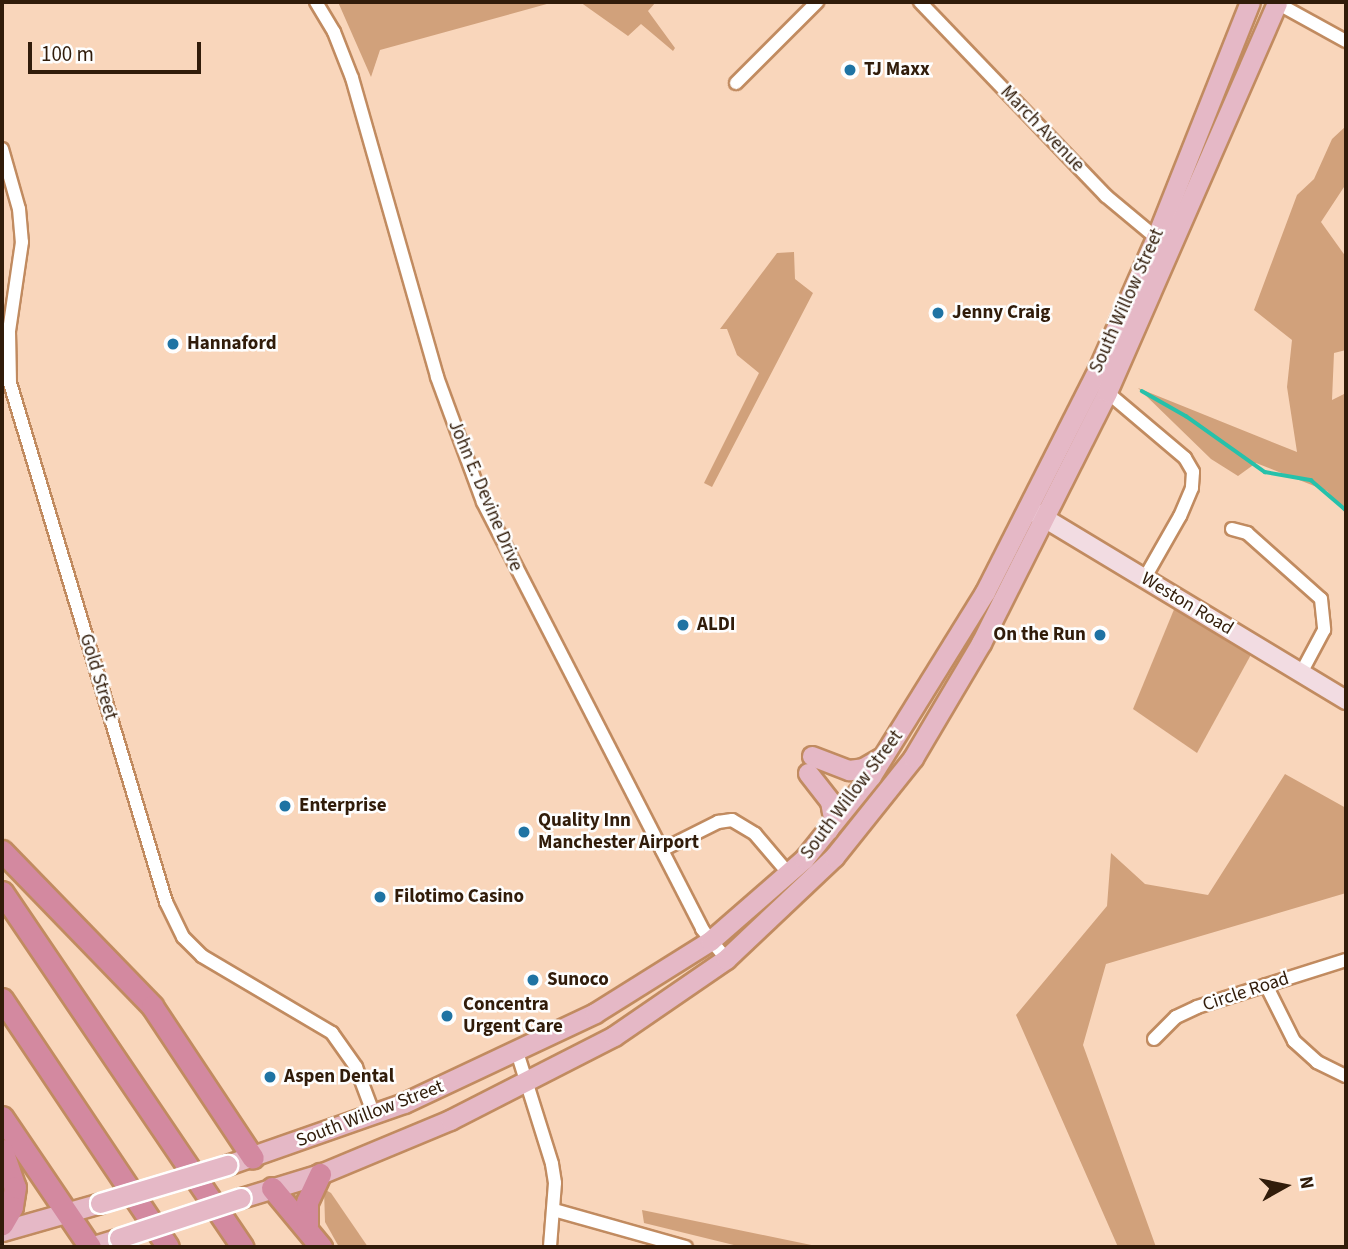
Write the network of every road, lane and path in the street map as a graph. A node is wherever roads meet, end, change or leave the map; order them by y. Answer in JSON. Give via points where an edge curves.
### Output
{"nodes":[{"id":1,"x":316,"y":2,"type":"edge"},
{"id":2,"x":817,"y":2,"type":"edge"},
{"id":3,"x":920,"y":2,"type":"edge"},
{"id":4,"x":1250,"y":2,"type":"edge"},
{"id":5,"x":1276,"y":2,"type":"edge"},
{"id":6,"x":1346,"y":41,"type":"edge"},
{"id":7,"x":736,"y":83,"type":"dead end"},
{"id":8,"x":2,"y":149,"type":"edge"},
{"id":9,"x":1163,"y":244,"type":"junction"},
{"id":10,"x":1107,"y":391,"type":"junction"},
{"id":11,"x":1028,"y":508,"type":"junction"},
{"id":12,"x":1045,"y":519,"type":"junction"},
{"id":13,"x":1232,"y":529,"type":"dead end"},
{"id":14,"x":1144,"y":579,"type":"junction"},
{"id":15,"x":1301,"y":673,"type":"junction"},
{"id":16,"x":1346,"y":700,"type":"edge"},
{"id":17,"x":889,"y":750,"type":"junction"},
{"id":18,"x":827,"y":833,"type":"junction"},
{"id":19,"x":662,"y":850,"type":"junction"},
{"id":20,"x":2,"y":851,"type":"edge"},
{"id":21,"x":789,"y":874,"type":"junction"},
{"id":22,"x":2,"y":892,"type":"edge"},
{"id":23,"x":710,"y":941,"type":"junction"},
{"id":24,"x":726,"y":959,"type":"junction"},
{"id":25,"x":1346,"y":960,"type":"edge"},
{"id":26,"x":1266,"y":985,"type":"junction"},
{"id":27,"x":2,"y":999,"type":"edge"},
{"id":28,"x":1154,"y":1039,"type":"dead end"},
{"id":29,"x":517,"y":1052,"type":"junction"},
{"id":30,"x":1346,"y":1076,"type":"edge"},
{"id":31,"x":529,"y":1083,"type":"junction"},
{"id":32,"x":374,"y":1115,"type":"junction"},
{"id":33,"x":2,"y":1117,"type":"edge"},
{"id":34,"x":2,"y":1150,"type":"edge"},
{"id":35,"x":253,"y":1158,"type":"junction"},
{"id":36,"x":320,"y":1174,"type":"junction"},
{"id":37,"x":272,"y":1188,"type":"junction"},
{"id":38,"x":554,"y":1210,"type":"junction"},
{"id":39,"x":66,"y":1212,"type":"junction"},
{"id":40,"x":2,"y":1224,"type":"edge"},
{"id":41,"x":307,"y":1225,"type":"junction"},
{"id":42,"x":2,"y":1231,"type":"edge"},
{"id":43,"x":90,"y":1247,"type":"edge"},
{"id":44,"x":168,"y":1247,"type":"edge"},
{"id":45,"x":242,"y":1247,"type":"edge"},
{"id":46,"x":321,"y":1247,"type":"edge"},
{"id":47,"x":550,"y":1247,"type":"edge"},
{"id":48,"x":685,"y":1247,"type":"edge"}],
"edges":[{"from":1,"to":19,"type":"street","name":"John E. Devine Drive","via":[[352,78],[438,377],[483,502]]},
{"from":2,"to":7,"type":"street"},
{"from":3,"to":9,"type":"street","name":"March Avenue","via":[[1106,195]]},
{"from":4,"to":9,"type":"main road","name":"South Willow Street"},
{"from":5,"to":6,"type":"street"},
{"from":5,"to":9,"type":"main road","name":"South Willow Street"},
{"from":8,"to":32,"type":"street","name":"Gold Street","via":[[19,209],[22,242],[9,331],[10,383],[166,902],[183,937],[202,956],[332,1033],[356,1067]]},
{"from":9,"to":10,"type":"main road","name":"South Willow Street"},
{"from":9,"to":11,"type":"main road","name":"South Willow Street"},
{"from":10,"to":12,"type":"main road","name":"South Willow Street"},
{"from":10,"to":14,"type":"street","via":[[1185,458],[1193,472],[1192,488],[1180,516]]},
{"from":11,"to":12,"type":"street","name":"Weston Road"},
{"from":11,"to":17,"type":"main road","name":"South Willow Street","via":[[959,639]]},
{"from":12,"to":14,"type":"street","name":"Weston Road"},
{"from":12,"to":24,"type":"main road","name":"South Willow Street","via":[[981,643],[902,774],[815,878]]},
{"from":13,"to":15,"type":"street","via":[[1247,533],[1321,599],[1324,629]]},
{"from":14,"to":15,"type":"street","name":"Weston Road"},
{"from":15,"to":16,"type":"street","name":"Weston Road"},
{"from":17,"to":18,"type":"main road","name":"South Willow Street"},
{"from":17,"to":18,"type":"main road","via":[[857,769],[810,764],[830,802],[833,818]]},
{"from":18,"to":21,"type":"main road","name":"South Willow Street"},
{"from":19,"to":21,"type":"street","via":[[718,822],[732,820],[755,834]]},
{"from":19,"to":23,"type":"street","name":"John E. Devine Drive"},
{"from":20,"to":35,"type":"highway","via":[[152,1006]]},
{"from":21,"to":23,"type":"main road","name":"South Willow Street"},
{"from":22,"to":45,"type":"highway"},
{"from":23,"to":24,"type":"street","name":"John E. Devine Drive"},
{"from":23,"to":29,"type":"main road","name":"South Willow Street","via":[[624,997]]},
{"from":24,"to":31,"type":"main road","name":"South Willow Street","via":[[614,1037]]},
{"from":25,"to":26,"type":"street","name":"Circle Road"},
{"from":26,"to":28,"type":"street","name":"Circle Road","via":[[1176,1017]]},
{"from":26,"to":30,"type":"street","via":[[1294,1041],[1317,1062]]},
{"from":27,"to":44,"type":"highway"},
{"from":29,"to":31,"type":"street"},
{"from":29,"to":32,"type":"main road","name":"South Willow Street"},
{"from":31,"to":36,"type":"main road","name":"South Willow Street"},
{"from":31,"to":38,"type":"street","via":[[552,1164]]},
{"from":32,"to":35,"type":"main road","name":"South Willow Street"},
{"from":33,"to":39,"type":"highway"},
{"from":34,"to":40,"type":"highway","via":[[15,1187],[12,1207]]},
{"from":35,"to":37,"type":"main road"},
{"from":35,"to":39,"type":"main road","name":"South Willow Street","bridge":true},
{"from":36,"to":37,"type":"main road","name":"South Willow Street"},
{"from":36,"to":41,"type":"highway","via":[[307,1202]]},
{"from":37,"to":41,"type":"highway"},
{"from":37,"to":43,"type":"main road","name":"South Willow Street","bridge":true},
{"from":38,"to":47,"type":"street"},
{"from":38,"to":48,"type":"street"},
{"from":39,"to":42,"type":"main road","name":"South Willow Street"},
{"from":39,"to":43,"type":"highway"},
{"from":41,"to":46,"type":"highway"}]}
